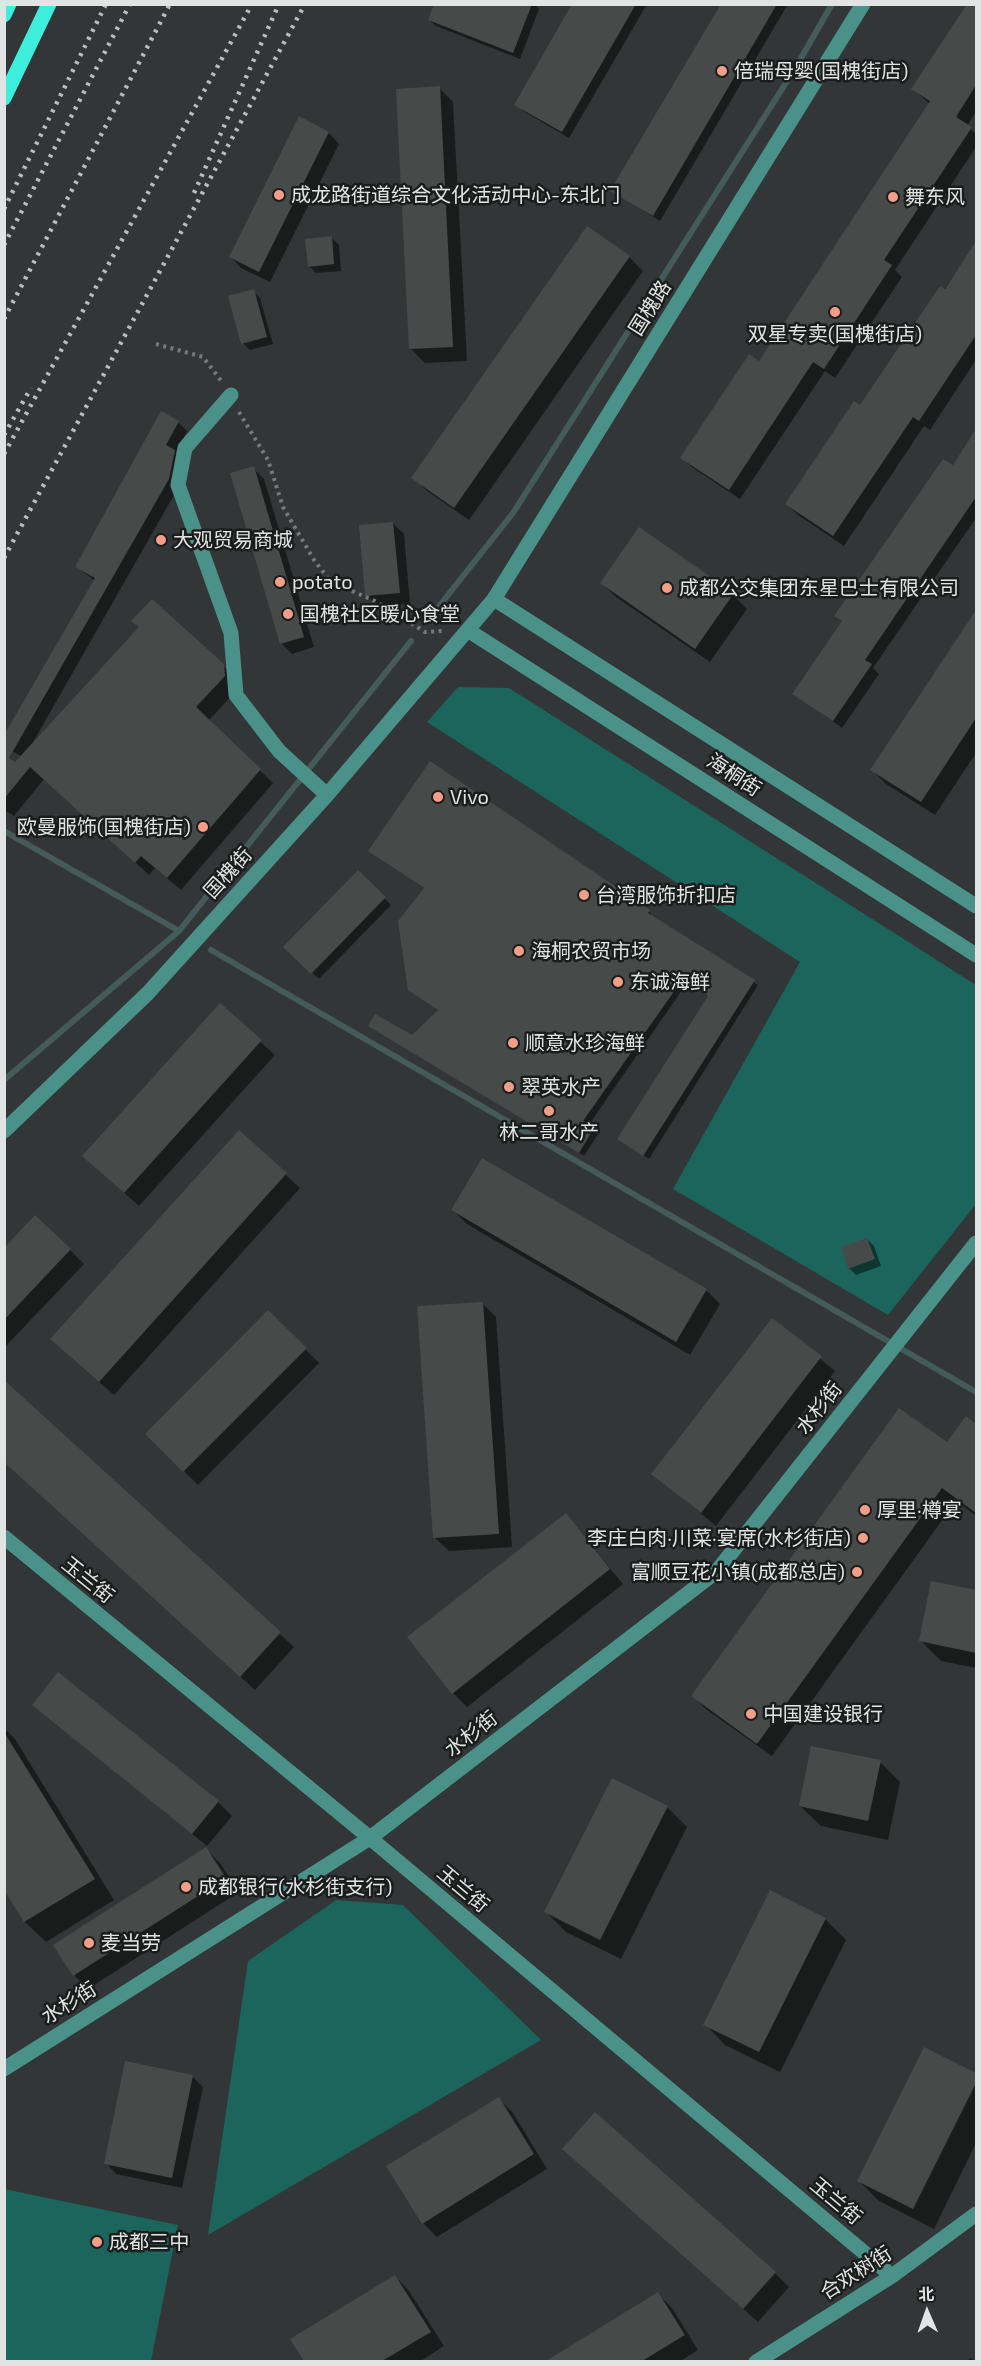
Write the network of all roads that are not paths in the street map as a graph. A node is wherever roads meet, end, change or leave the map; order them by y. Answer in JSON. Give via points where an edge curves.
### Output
{"nodes":[{"id":1,"x":9,"y":4,"type":"edge"},
{"id":2,"x":49,"y":4,"type":"edge"},
{"id":3,"x":863,"y":4,"type":"edge"},
{"id":4,"x":4,"y":15,"type":"edge"},
{"id":5,"x":4,"y":98,"type":"edge"},
{"id":6,"x":231,"y":395,"type":"road end"},
{"id":7,"x":494,"y":599,"type":"junction"},
{"id":8,"x":469,"y":630,"type":"junction"},
{"id":9,"x":327,"y":795,"type":"junction"},
{"id":10,"x":976,"y":906,"type":"edge"},
{"id":11,"x":976,"y":955,"type":"edge"},
{"id":12,"x":4,"y":1131,"type":"edge"},
{"id":13,"x":976,"y":1243,"type":"edge"},
{"id":14,"x":4,"y":1538,"type":"edge"},
{"id":15,"x":370,"y":1838,"type":"junction"},
{"id":16,"x":4,"y":2069,"type":"edge"},
{"id":17,"x":976,"y":2214,"type":"edge"},
{"id":18,"x":892,"y":2276,"type":"junction"},
{"id":19,"x":756,"y":2361,"type":"edge"}],
"edges":[{"from":1,"to":4,"type":"main road"},
{"from":2,"to":5,"type":"main road"},
{"from":3,"to":7,"type":"street","name":"国槐路"},
{"from":6,"to":9,"type":"street","via":[[185,448],[178,485],[231,633],[236,695],[279,751]]},
{"from":7,"to":8,"type":"street","name":"国槐路"},
{"from":7,"to":10,"type":"street","name":"海桐街"},
{"from":8,"to":9,"type":"street","name":"国槐街"},
{"from":8,"to":11,"type":"street","name":"海桐街"},
{"from":9,"to":12,"type":"street","name":"国槐街","via":[[148,993]]},
{"from":13,"to":15,"type":"street","name":"水杉街","via":[[717,1571]]},
{"from":14,"to":15,"type":"street","name":"玉兰街"},
{"from":15,"to":16,"type":"street","name":"水杉街"},
{"from":15,"to":18,"type":"street","name":"玉兰街"},
{"from":17,"to":18,"type":"street","name":"合欢树街"},
{"from":18,"to":19,"type":"street","name":"合欢树街"}]}
